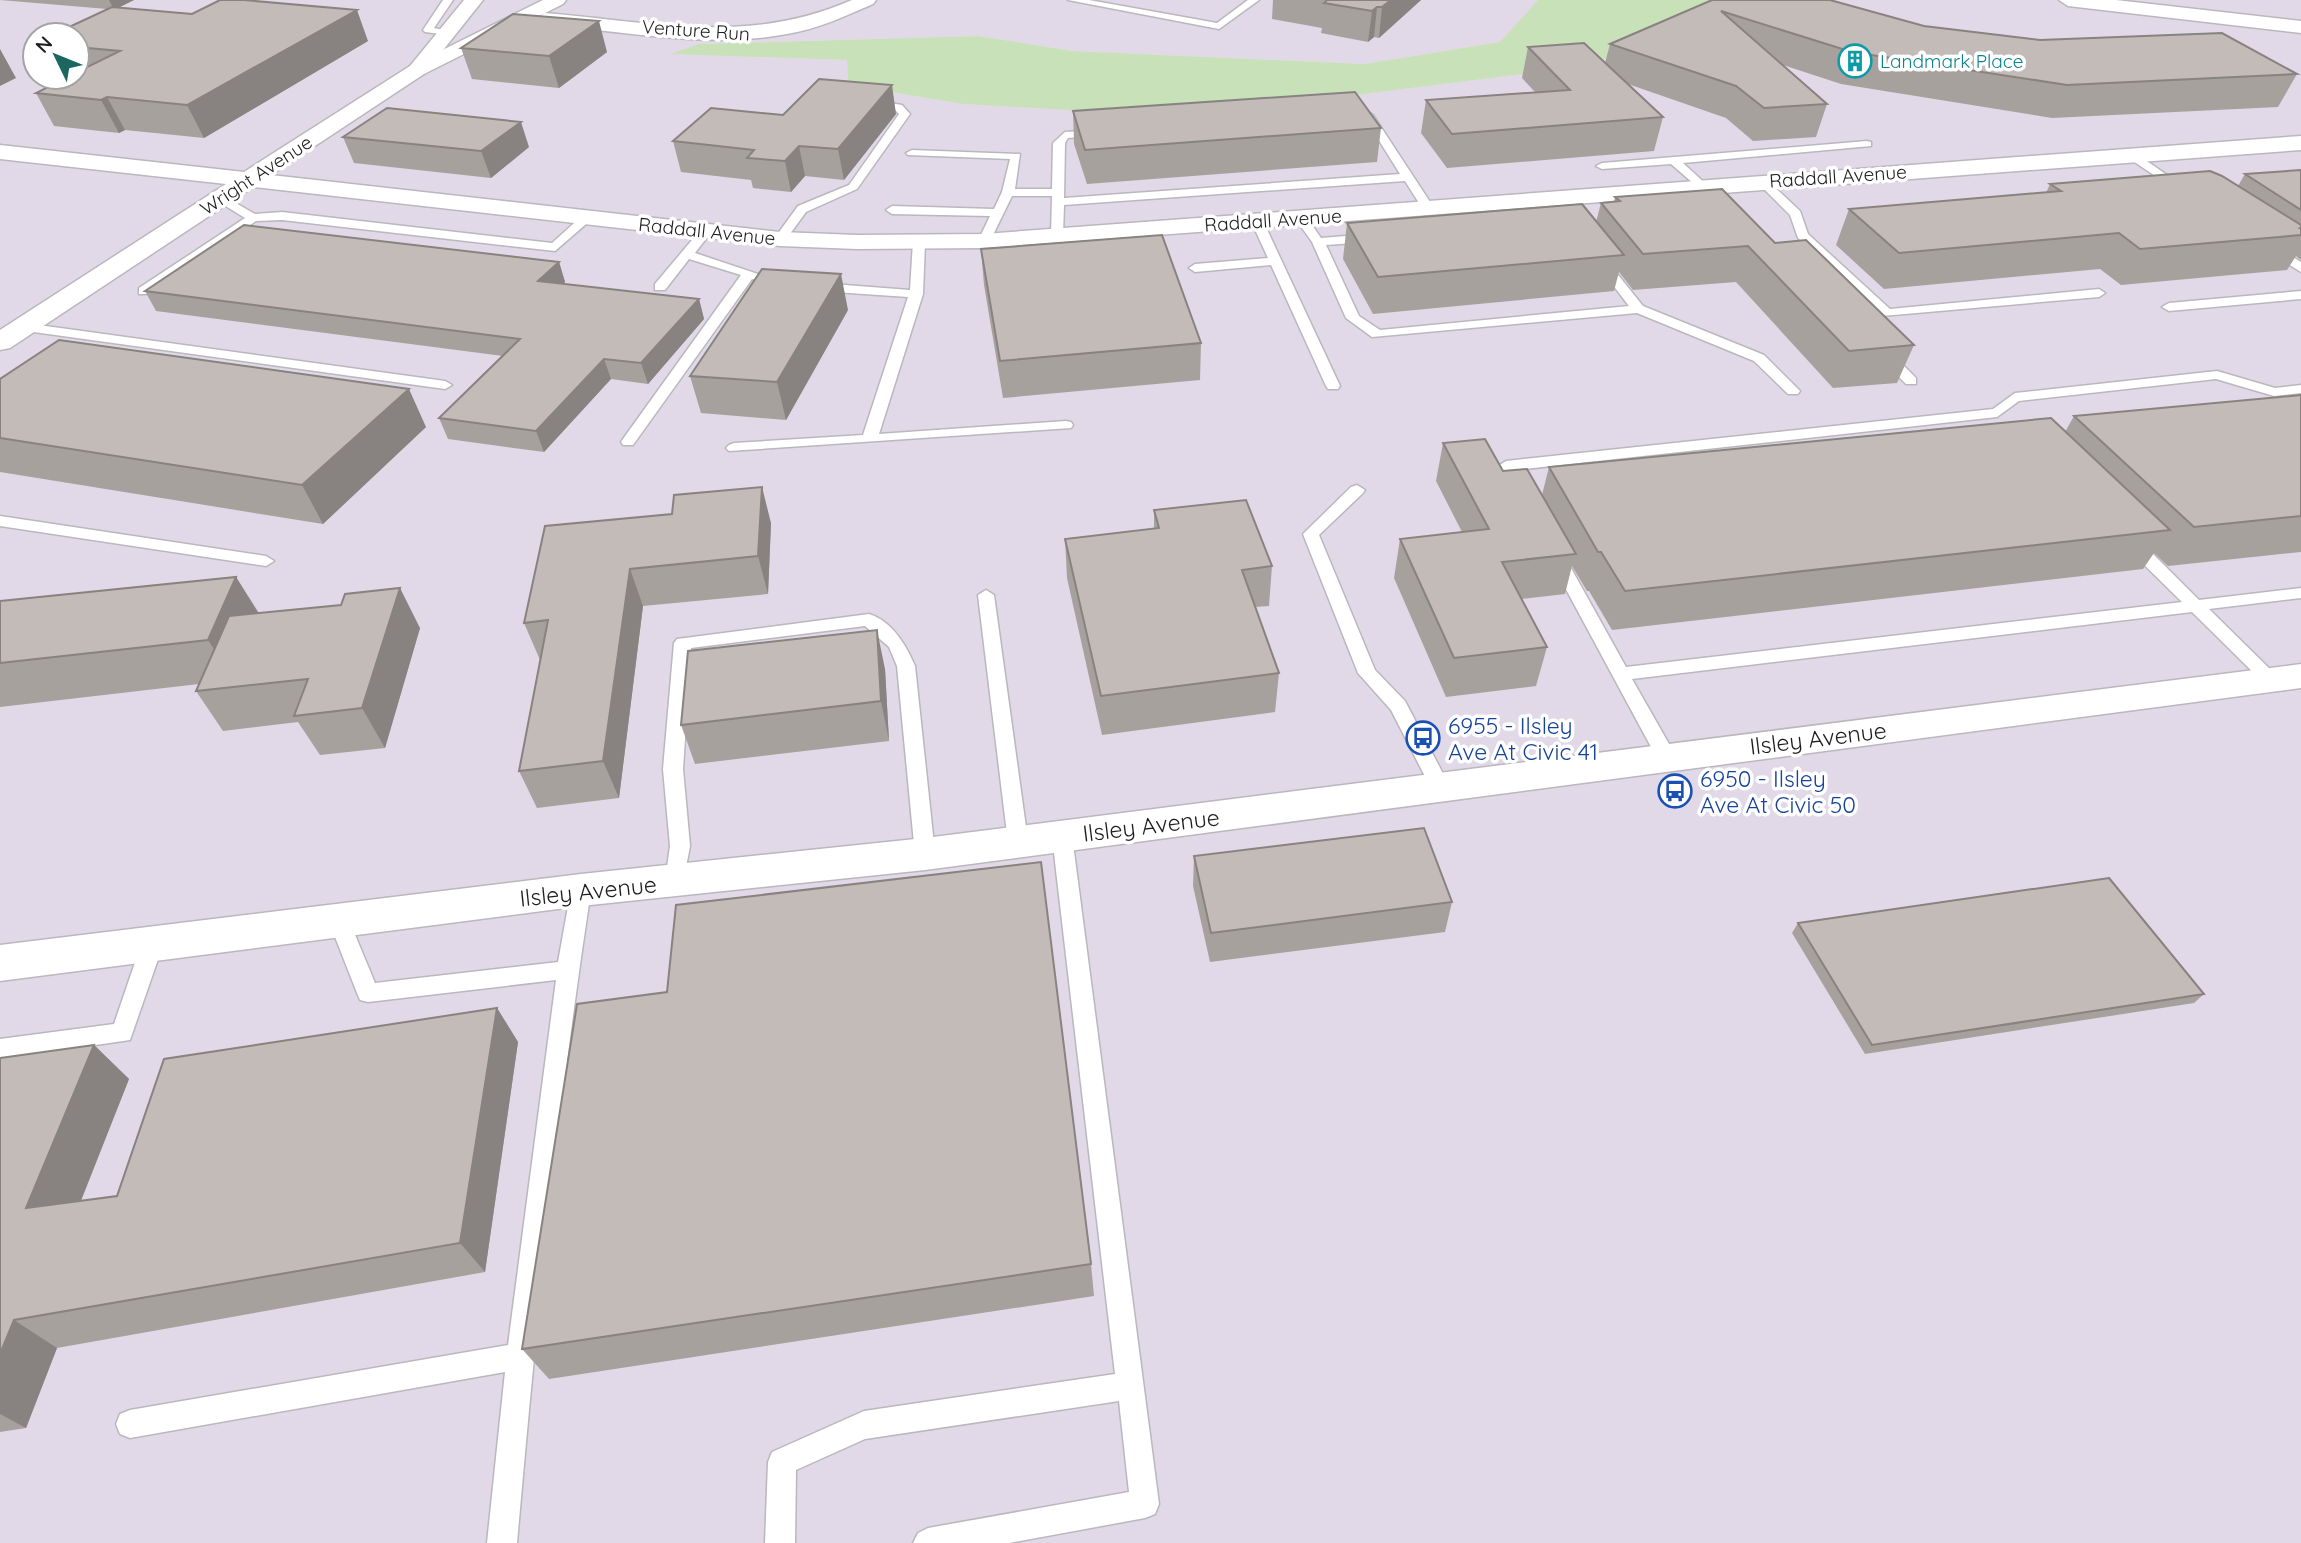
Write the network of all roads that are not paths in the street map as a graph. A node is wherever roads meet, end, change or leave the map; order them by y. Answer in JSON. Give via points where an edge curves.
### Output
{"nodes":[{"id":1,"x":448,"y":0,"type":"edge"},
{"id":2,"x":474,"y":0,"type":"edge"},
{"id":3,"x":538,"y":0,"type":"edge"},
{"id":4,"x":557,"y":0,"type":"edge"},
{"id":5,"x":866,"y":0,"type":"edge"},
{"id":6,"x":1073,"y":0,"type":"edge"},
{"id":7,"x":1254,"y":0,"type":"edge"},
{"id":8,"x":2068,"y":0,"type":"edge"},
{"id":9,"x":2166,"y":0,"type":"edge"},
{"id":10,"x":2301,"y":16,"type":"edge"},
{"id":11,"x":519,"y":18,"type":"junction"},
{"id":12,"x":2301,"y":27,"type":"edge"},
{"id":13,"x":449,"y":33,"type":"junction"},
{"id":14,"x":417,"y":70,"type":"junction"},
{"id":15,"x":863,"y":102,"type":"edge"},
{"id":16,"x":1355,"y":114,"type":"edge"},
{"id":17,"x":1107,"y":132,"type":"edge"},
{"id":18,"x":2301,"y":143,"type":"edge"},
{"id":19,"x":1867,"y":144,"type":"dead end"},
{"id":20,"x":0,"y":152,"type":"edge"},
{"id":21,"x":912,"y":153,"type":"dead end"},
{"id":22,"x":2131,"y":155,"type":"junction"},
{"id":23,"x":1674,"y":160,"type":"junction"},
{"id":24,"x":1602,"y":166,"type":"dead end"},
{"id":25,"x":1408,"y":177,"type":"junction"},
{"id":26,"x":246,"y":181,"type":"junction"},
{"id":27,"x":1763,"y":182,"type":"junction"},
{"id":28,"x":2175,"y":184,"type":"junction"},
{"id":29,"x":2148,"y":186,"type":"edge"},
{"id":30,"x":1703,"y":187,"type":"junction"},
{"id":31,"x":1008,"y":192,"type":"junction"},
{"id":32,"x":2194,"y":194,"type":"edge"},
{"id":33,"x":1056,"y":197,"type":"junction"},
{"id":34,"x":220,"y":198,"type":"junction"},
{"id":35,"x":1428,"y":208,"type":"junction"},
{"id":36,"x":892,"y":210,"type":"dead end"},
{"id":37,"x":1730,"y":211,"type":"edge"},
{"id":38,"x":998,"y":213,"type":"junction"},
{"id":39,"x":253,"y":218,"type":"junction"},
{"id":40,"x":587,"y":218,"type":"junction"},
{"id":41,"x":1301,"y":218,"type":"junction"},
{"id":42,"x":1257,"y":221,"type":"junction"},
{"id":43,"x":706,"y":231,"type":"junction"},
{"id":44,"x":1056,"y":235,"type":"junction"},
{"id":45,"x":1384,"y":237,"type":"edge"},
{"id":46,"x":780,"y":239,"type":"junction"},
{"id":47,"x":984,"y":241,"type":"junction"},
{"id":48,"x":919,"y":242,"type":"junction"},
{"id":49,"x":1318,"y":242,"type":"junction"},
{"id":50,"x":2267,"y":245,"type":"edge"},
{"id":51,"x":688,"y":255,"type":"junction"},
{"id":52,"x":1595,"y":255,"type":"edge"},
{"id":53,"x":1275,"y":261,"type":"junction"},
{"id":54,"x":1195,"y":268,"type":"dead end"},
{"id":55,"x":2301,"y":268,"type":"edge"},
{"id":56,"x":748,"y":275,"type":"junction"},
{"id":57,"x":660,"y":286,"type":"dead end"},
{"id":58,"x":144,"y":291,"type":"edge"},
{"id":59,"x":2099,"y":293,"type":"dead end"},
{"id":60,"x":916,"y":294,"type":"junction"},
{"id":61,"x":2301,"y":295,"type":"edge"},
{"id":62,"x":2169,"y":307,"type":"dead end"},
{"id":63,"x":1638,"y":309,"type":"junction"},
{"id":64,"x":24,"y":327,"type":"junction"},
{"id":65,"x":0,"y":342,"type":"edge"},
{"id":66,"x":1874,"y":344,"type":"edge"},
{"id":67,"x":1911,"y":381,"type":"edge"},
{"id":68,"x":444,"y":385,"type":"dead end"},
{"id":69,"x":1333,"y":386,"type":"dead end"},
{"id":70,"x":2301,"y":389,"type":"edge"},
{"id":71,"x":1793,"y":391,"type":"dead end"},
{"id":72,"x":1066,"y":425,"type":"dead end"},
{"id":73,"x":870,"y":437,"type":"junction"},
{"id":74,"x":628,"y":442,"type":"dead end"},
{"id":75,"x":734,"y":448,"type":"dead end"},
{"id":76,"x":1357,"y":490,"type":"dead end"},
{"id":77,"x":1526,"y":503,"type":"edge"},
{"id":78,"x":0,"y":521,"type":"edge"},
{"id":79,"x":2117,"y":528,"type":"edge"},
{"id":80,"x":1546,"y":539,"type":"edge"},
{"id":81,"x":266,"y":561,"type":"dead end"},
{"id":82,"x":2301,"y":593,"type":"edge"},
{"id":83,"x":986,"y":595,"type":"dead end"},
{"id":84,"x":2197,"y":606,"type":"junction"},
{"id":85,"x":1620,"y":674,"type":"junction"},
{"id":86,"x":2286,"y":678,"type":"edge"},
{"id":87,"x":1667,"y":758,"type":"junction"},
{"id":88,"x":1440,"y":787,"type":"junction"},
{"id":89,"x":1062,"y":836,"type":"junction"},
{"id":90,"x":1018,"y":842,"type":"junction"},
{"id":91,"x":925,"y":853,"type":"junction"},
{"id":92,"x":675,"y":882,"type":"junction"},
{"id":93,"x":582,"y":890,"type":"junction"},
{"id":94,"x":339,"y":919,"type":"junction"},
{"id":95,"x":153,"y":942,"type":"junction"},
{"id":96,"x":0,"y":962,"type":"edge"},
{"id":97,"x":568,"y":970,"type":"junction"},
{"id":98,"x":0,"y":1049,"type":"edge"},
{"id":99,"x":520,"y":1356,"type":"junction"},
{"id":100,"x":1130,"y":1386,"type":"junction"},
{"id":101,"x":130,"y":1424,"type":"dead end"},
{"id":102,"x":502,"y":1543,"type":"edge"},
{"id":103,"x":780,"y":1543,"type":"edge"},
{"id":104,"x":928,"y":1543,"type":"edge"}],
"edges":[{"from":1,"to":13,"type":"lane","via":[[428,30]]},
{"from":2,"to":13,"type":"street"},
{"from":3,"to":11,"type":"street","name":"Wright Avenue","via":[[523,8]]},
{"from":4,"to":11,"type":"street","name":"Wright Avenue"},
{"from":5,"to":11,"type":"street","name":"Venture Run","via":[[812,24],[729,36]]},
{"from":6,"to":7,"type":"lane","via":[[1219,26]]},
{"from":8,"to":12,"type":"street"},
{"from":9,"to":10,"type":"street"},
{"from":11,"to":14,"type":"street","name":"Wright Avenue"},
{"from":13,"to":14,"type":"street"},
{"from":14,"to":26,"type":"street","name":"Wright Avenue"},
{"from":15,"to":46,"type":"lane","via":[[898,107],[905,114],[853,187],[802,209]]},
{"from":16,"to":25,"type":"lane","via":[[1368,115]]},
{"from":17,"to":33,"type":"lane","via":[[1065,135],[1059,144]]},
{"from":18,"to":22,"type":"street","name":"Raddall Avenue"},
{"from":19,"to":23,"type":"lane"},
{"from":20,"to":26,"type":"street","name":"Raddall Avenue"},
{"from":21,"to":31,"type":"lane","via":[[1016,156]]},
{"from":22,"to":27,"type":"street","name":"Raddall Avenue"},
{"from":22,"to":28,"type":"lane"},
{"from":23,"to":24,"type":"lane"},
{"from":23,"to":30,"type":"lane"},
{"from":25,"to":33,"type":"lane"},
{"from":25,"to":35,"type":"lane"},
{"from":26,"to":34,"type":"street","name":"Wright Avenue"},
{"from":26,"to":40,"type":"street","name":"Raddall Avenue"},
{"from":27,"to":30,"type":"street","name":"Raddall Avenue"},
{"from":27,"to":59,"type":"lane","via":[[1796,214],[1802,235],[1887,313]]},
{"from":28,"to":29,"type":"lane"},
{"from":28,"to":32,"type":"lane"},
{"from":30,"to":35,"type":"street","name":"Raddall Avenue","via":[[1558,207]]},
{"from":30,"to":37,"type":"lane"},
{"from":31,"to":33,"type":"lane"},
{"from":31,"to":38,"type":"lane"},
{"from":33,"to":44,"type":"lane"},
{"from":34,"to":39,"type":"lane"},
{"from":34,"to":64,"type":"street","name":"Wright Avenue"},
{"from":35,"to":41,"type":"street","name":"Raddall Avenue"},
{"from":36,"to":38,"type":"lane"},
{"from":38,"to":47,"type":"lane"},
{"from":39,"to":40,"type":"lane","via":[[282,216],[555,247]]},
{"from":39,"to":58,"type":"lane"},
{"from":40,"to":43,"type":"street","name":"Raddall Avenue"},
{"from":41,"to":42,"type":"street","name":"Raddall Avenue"},
{"from":41,"to":49,"type":"lane"},
{"from":42,"to":44,"type":"street","name":"Raddall Avenue"},
{"from":42,"to":53,"type":"lane"},
{"from":43,"to":46,"type":"street","name":"Raddall Avenue"},
{"from":43,"to":51,"type":"lane"},
{"from":44,"to":47,"type":"street","name":"Raddall Avenue"},
{"from":45,"to":49,"type":"lane"},
{"from":46,"to":48,"type":"street","name":"Raddall Avenue"},
{"from":47,"to":48,"type":"street","name":"Raddall Avenue"},
{"from":48,"to":60,"type":"lane"},
{"from":49,"to":63,"type":"lane","via":[[1353,318],[1377,334]]},
{"from":50,"to":55,"type":"lane"},
{"from":51,"to":56,"type":"lane"},
{"from":51,"to":57,"type":"lane"},
{"from":52,"to":63,"type":"lane"},
{"from":53,"to":54,"type":"lane"},
{"from":53,"to":69,"type":"lane"},
{"from":56,"to":60,"type":"lane","via":[[775,284]]},
{"from":56,"to":74,"type":"lane"},
{"from":60,"to":73,"type":"lane"},
{"from":61,"to":62,"type":"lane"},
{"from":63,"to":71,"type":"lane","via":[[1759,358]]},
{"from":64,"to":65,"type":"street","name":"Wright Avenue"},
{"from":64,"to":68,"type":"lane"},
{"from":66,"to":67,"type":"lane"},
{"from":70,"to":77,"type":"lane","via":[[2274,392],[2217,375],[2015,397],[2002,417],[1506,466]]},
{"from":72,"to":73,"type":"lane"},
{"from":73,"to":75,"type":"lane"},
{"from":76,"to":88,"type":"lane","via":[[1311,534],[1367,673],[1398,706]]},
{"from":78,"to":81,"type":"lane"},
{"from":79,"to":84,"type":"lane"},
{"from":80,"to":85,"type":"lane"},
{"from":82,"to":84,"type":"lane"},
{"from":83,"to":90,"type":"lane"},
{"from":84,"to":85,"type":"lane"},
{"from":84,"to":86,"type":"lane"},
{"from":85,"to":87,"type":"lane"},
{"from":86,"to":87,"type":"street","name":"Ilsley Avenue"},
{"from":87,"to":88,"type":"street","name":"Ilsley Avenue"},
{"from":88,"to":89,"type":"street","name":"Ilsley Avenue"},
{"from":89,"to":90,"type":"street","name":"Ilsley Avenue"},
{"from":89,"to":100,"type":"lane"},
{"from":90,"to":91,"type":"street","name":"Ilsley Avenue"},
{"from":91,"to":92,"type":"street","name":"Ilsley Avenue"},
{"from":91,"to":92,"type":"lane","via":[[906,666],[897,644],[869,620],[683,643],[673,769],[680,846]]},
{"from":92,"to":93,"type":"street","name":"Ilsley Avenue"},
{"from":93,"to":94,"type":"street","name":"Ilsley Avenue"},
{"from":93,"to":97,"type":"lane"},
{"from":94,"to":95,"type":"street","name":"Ilsley Avenue"},
{"from":94,"to":97,"type":"lane","via":[[368,993]]},
{"from":95,"to":96,"type":"street","name":"Ilsley Avenue"},
{"from":95,"to":98,"type":"lane","via":[[122,1033]]},
{"from":97,"to":99,"type":"lane"},
{"from":99,"to":101,"type":"lane"},
{"from":99,"to":102,"type":"lane"},
{"from":100,"to":103,"type":"lane","via":[[864,1426],[782,1462]]},
{"from":100,"to":104,"type":"lane","via":[[1145,1504]]}]}
